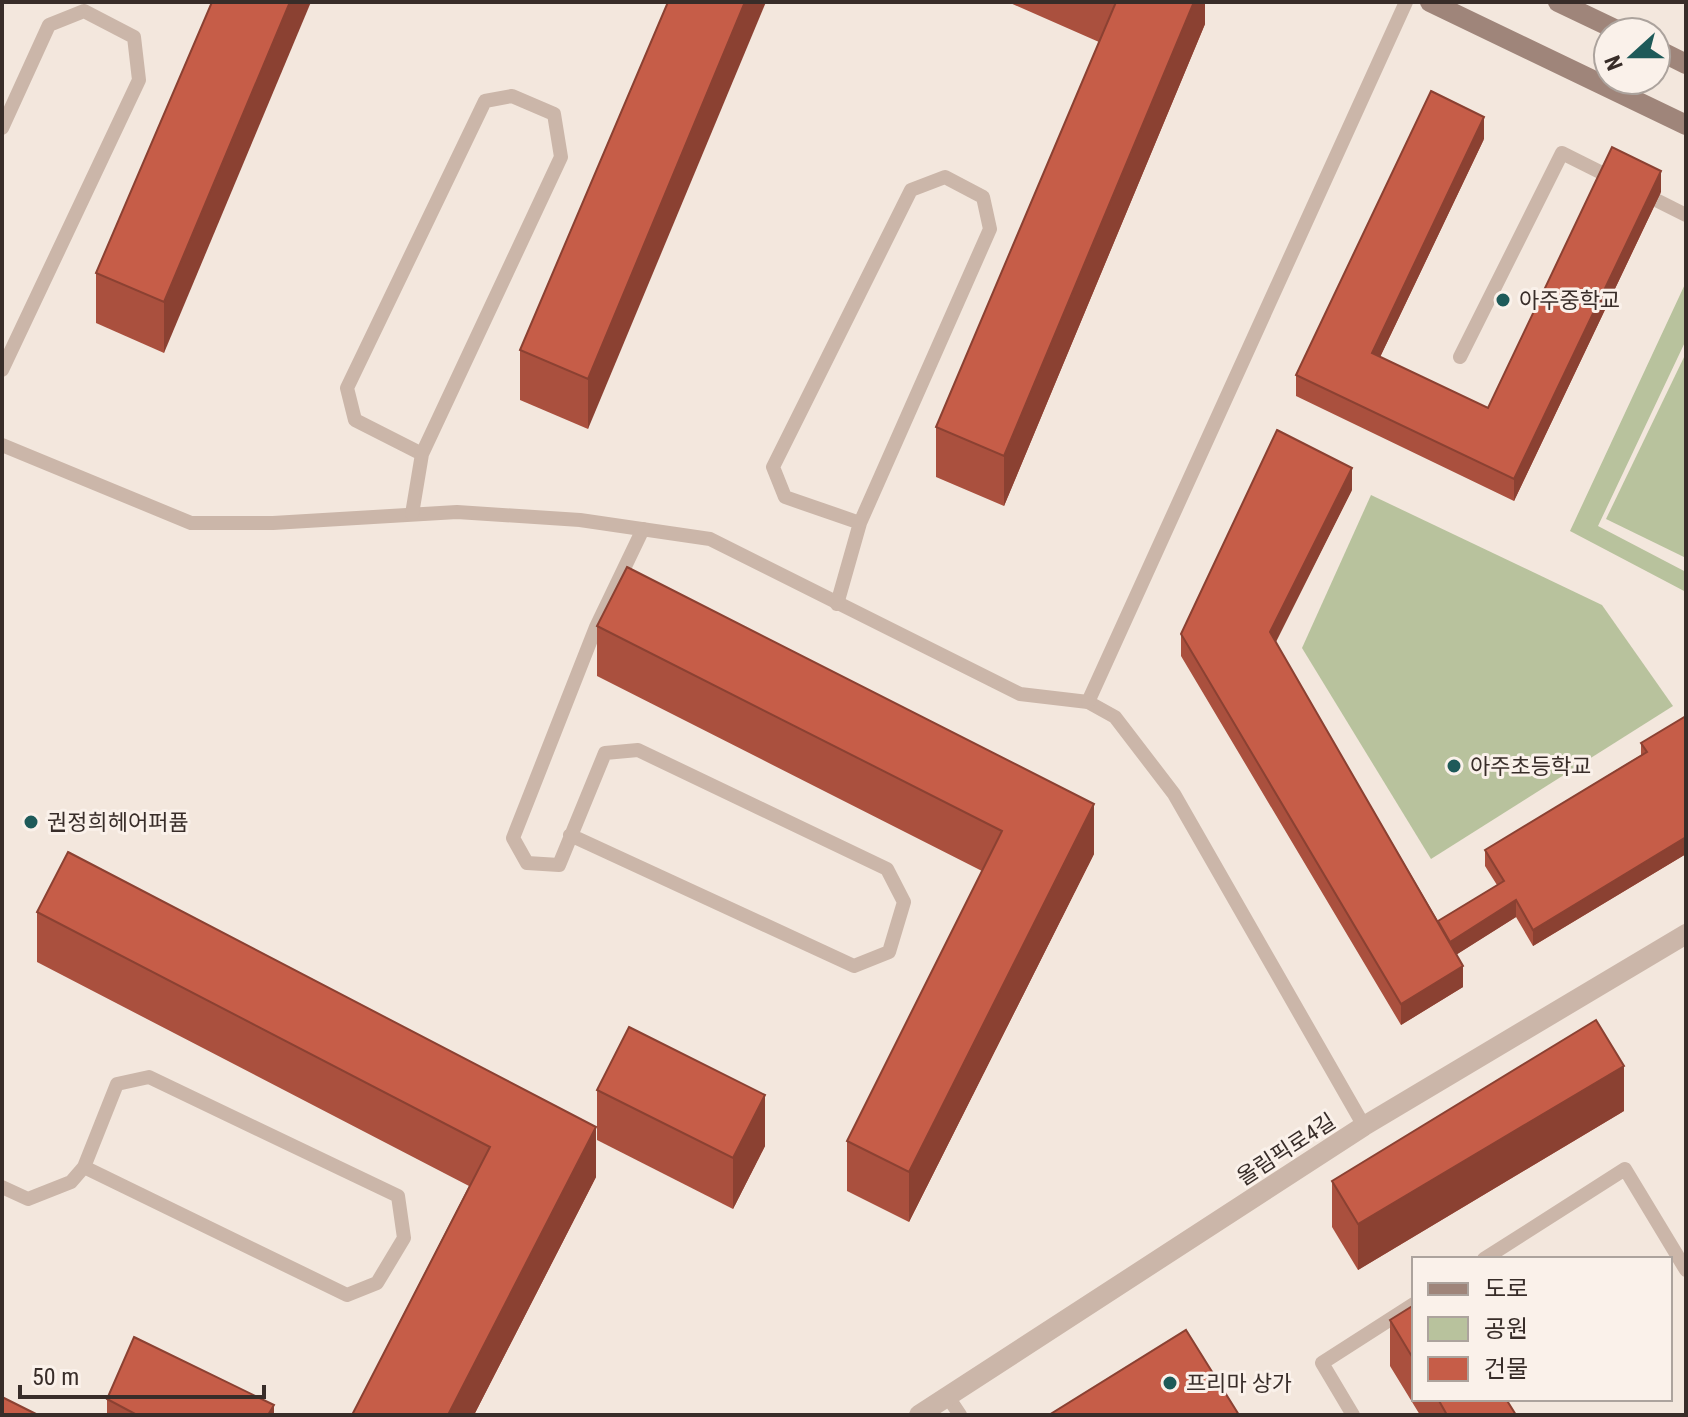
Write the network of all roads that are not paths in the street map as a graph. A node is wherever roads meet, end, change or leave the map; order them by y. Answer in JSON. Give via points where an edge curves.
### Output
{"nodes":[{"id":1,"x":1406,"y":2,"type":"edge"},
{"id":2,"x":1430,"y":2,"type":"edge"},
{"id":3,"x":1558,"y":2,"type":"edge"},
{"id":4,"x":1592,"y":18,"type":"edge"},
{"id":5,"x":1686,"y":125,"type":"edge"},
{"id":6,"x":2,"y":128,"type":"edge"},
{"id":7,"x":1686,"y":215,"type":"edge"},
{"id":8,"x":1460,"y":357,"type":"dead end"},
{"id":9,"x":2,"y":370,"type":"edge"},
{"id":10,"x":2,"y":445,"type":"edge"},
{"id":11,"x":422,"y":454,"type":"junction"},
{"id":12,"x":412,"y":514,"type":"junction"},
{"id":13,"x":860,"y":523,"type":"junction"},
{"id":14,"x":643,"y":529,"type":"junction"},
{"id":15,"x":837,"y":604,"type":"junction"},
{"id":16,"x":1088,"y":702,"type":"junction"},
{"id":17,"x":570,"y":835,"type":"junction"},
{"id":18,"x":1686,"y":934,"type":"edge"},
{"id":19,"x":1364,"y":1126,"type":"junction"},
{"id":20,"x":84,"y":1167,"type":"junction"},
{"id":21,"x":2,"y":1187,"type":"edge"},
{"id":22,"x":1487,"y":1257,"type":"edge"},
{"id":23,"x":1686,"y":1270,"type":"edge"},
{"id":24,"x":1412,"y":1305,"type":"edge"},
{"id":25,"x":948,"y":1397,"type":"junction"},
{"id":26,"x":919,"y":1415,"type":"edge"},
{"id":27,"x":960,"y":1415,"type":"edge"},
{"id":28,"x":1353,"y":1415,"type":"edge"}],
"edges":[{"from":1,"to":16,"type":"lane"},
{"from":2,"to":5,"type":"main road"},
{"from":3,"to":4,"type":"main road"},
{"from":6,"to":9,"type":"lane","via":[[49,25],[84,11],[134,37],[139,80]]},
{"from":7,"to":8,"type":"lane","via":[[1562,153]]},
{"from":10,"to":12,"type":"lane","via":[[191,523]]},
{"from":11,"to":11,"type":"lane","via":[[355,420],[347,388],[485,101],[512,96],[554,114],[561,157]]},
{"from":11,"to":12,"type":"lane"},
{"from":12,"to":14,"type":"lane","via":[[457,512]]},
{"from":13,"to":13,"type":"lane","via":[[785,497],[773,467],[911,190],[945,177],[983,197],[990,229]]},
{"from":13,"to":15,"type":"lane"},
{"from":14,"to":15,"type":"lane","via":[[710,539]]},
{"from":14,"to":17,"type":"lane","via":[[596,627],[513,838],[527,863],[559,865]]},
{"from":15,"to":16,"type":"lane","via":[[1020,694]]},
{"from":16,"to":19,"type":"lane","via":[[1115,717],[1174,794]]},
{"from":17,"to":17,"type":"lane","via":[[854,966],[889,952],[904,902],[887,869],[638,750],[605,753]]},
{"from":18,"to":19,"type":"street","name":"올림픽로4길"},
{"from":19,"to":25,"type":"street","name":"올림픽로4길"},
{"from":20,"to":20,"type":"lane","via":[[347,1295],[377,1283],[404,1238],[398,1196],[149,1077],[117,1084]]},
{"from":20,"to":21,"type":"lane","via":[[71,1182],[28,1199]]},
{"from":22,"to":23,"type":"lane","via":[[1625,1169]]},
{"from":24,"to":28,"type":"lane","via":[[1322,1363]]},
{"from":25,"to":26,"type":"street","name":"올림픽로4길"},
{"from":25,"to":27,"type":"lane"}]}
